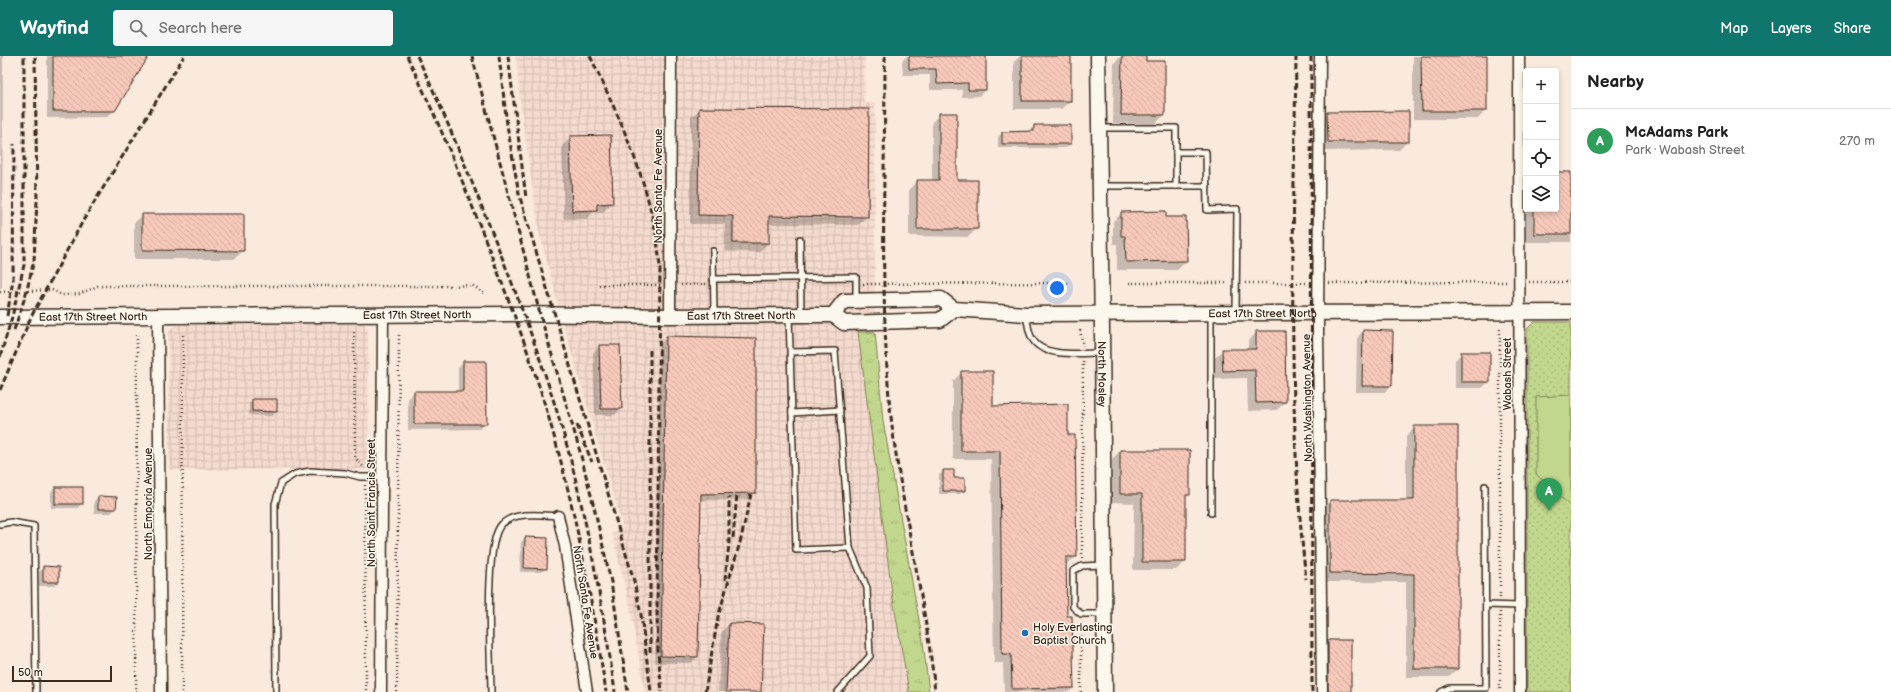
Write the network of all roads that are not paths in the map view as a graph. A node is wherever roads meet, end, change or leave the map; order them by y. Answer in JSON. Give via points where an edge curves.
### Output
{"nodes":[{"id":1,"x":671,"y":56,"type":"edge"},
{"id":2,"x":1098,"y":56,"type":"edge"},
{"id":3,"x":1320,"y":56,"type":"edge"},
{"id":4,"x":1519,"y":56,"type":"edge"},
{"id":5,"x":1099,"y":128,"type":"junction"},
{"id":6,"x":1176,"y":152,"type":"junction"},
{"id":7,"x":1100,"y":186,"type":"junction"},
{"id":8,"x":1176,"y":186,"type":"junction"},
{"id":9,"x":1207,"y":186,"type":"junction"},
{"id":10,"x":800,"y":239,"type":"dead end"},
{"id":11,"x":713,"y":251,"type":"dead end"},
{"id":12,"x":800,"y":278,"type":"junction"},
{"id":13,"x":713,"y":279,"type":"junction"},
{"id":14,"x":856,"y":300,"type":"junction"},
{"id":15,"x":954,"y":309,"type":"junction"},
{"id":16,"x":1519,"y":312,"type":"junction"},
{"id":17,"x":1571,"y":312,"type":"edge"},
{"id":18,"x":1026,"y":314,"type":"junction"},
{"id":19,"x":1102,"y":314,"type":"junction"},
{"id":20,"x":1210,"y":314,"type":"junction"},
{"id":21,"x":1236,"y":314,"type":"junction"},
{"id":22,"x":1318,"y":314,"type":"junction"},
{"id":23,"x":383,"y":315,"type":"junction"},
{"id":24,"x":714,"y":315,"type":"junction"},
{"id":25,"x":795,"y":315,"type":"junction"},
{"id":26,"x":833,"y":315,"type":"junction"},
{"id":27,"x":158,"y":316,"type":"junction"},
{"id":28,"x":670,"y":316,"type":"junction"},
{"id":29,"x":0,"y":317,"type":"edge"},
{"id":30,"x":790,"y":352,"type":"junction"},
{"id":31,"x":1102,"y":353,"type":"junction"},
{"id":32,"x":840,"y":410,"type":"junction"},
{"id":33,"x":792,"y":413,"type":"junction"},
{"id":34,"x":384,"y":477,"type":"junction"},
{"id":35,"x":1485,"y":486,"type":"dead end"},
{"id":36,"x":1211,"y":513,"type":"dead end"},
{"id":37,"x":558,"y":516,"type":"joint"},
{"id":38,"x":0,"y":524,"type":"edge"},
{"id":39,"x":850,"y":548,"type":"junction"},
{"id":40,"x":1104,"y":565,"type":"junction"},
{"id":41,"x":1486,"y":605,"type":"junction"},
{"id":42,"x":1520,"y":606,"type":"junction"},
{"id":43,"x":1104,"y":614,"type":"junction"},
{"id":44,"x":36,"y":692,"type":"edge"},
{"id":45,"x":161,"y":692,"type":"edge"},
{"id":46,"x":276,"y":692,"type":"edge"},
{"id":47,"x":381,"y":692,"type":"edge"},
{"id":48,"x":491,"y":692,"type":"edge"},
{"id":49,"x":587,"y":692,"type":"edge"},
{"id":50,"x":838,"y":692,"type":"edge"},
{"id":51,"x":1105,"y":692,"type":"edge"},
{"id":52,"x":1322,"y":692,"type":"edge"},
{"id":53,"x":1441,"y":692,"type":"edge"},
{"id":54,"x":1520,"y":692,"type":"edge"}],
"edges":[{"from":1,"to":28,"type":"street","name":"North Santa Fe Avenue"},
{"from":2,"to":5,"type":"street","name":"North Mosley"},
{"from":3,"to":22,"type":"street","name":"North Washington Avenue"},
{"from":4,"to":16,"type":"street","name":"Wabash Street"},
{"from":5,"to":6,"type":"lane","via":[[1176,128]]},
{"from":5,"to":7,"type":"street","name":"North Mosley"},
{"from":6,"to":8,"type":"lane"},
{"from":6,"to":9,"type":"lane","via":[[1206,152]]},
{"from":7,"to":8,"type":"lane"},
{"from":7,"to":19,"type":"street","name":"North Mosley"},
{"from":8,"to":9,"type":"lane"},
{"from":9,"to":21,"type":"lane","via":[[1207,210],[1237,209]]},
{"from":10,"to":12,"type":"lane"},
{"from":11,"to":13,"type":"lane"},
{"from":12,"to":13,"type":"lane"},
{"from":12,"to":14,"type":"lane","via":[[856,277]]},
{"from":12,"to":25,"type":"lane"},
{"from":13,"to":24,"type":"lane"},
{"from":14,"to":15,"type":"street","name":"East 17th Street North","via":[[941,299]]},
{"from":14,"to":26,"type":"street","name":"East 17th Street North","via":[[844,301]]},
{"from":15,"to":18,"type":"street","name":"East 17th Street North"},
{"from":15,"to":26,"type":"street","name":"East 17th Street North","via":[[940,320],[844,323]]},
{"from":16,"to":17,"type":"street","name":"East 17th Street North"},
{"from":16,"to":22,"type":"street","name":"East 17th Street North"},
{"from":16,"to":42,"type":"street","name":"Wabash Street"},
{"from":18,"to":19,"type":"street","name":"East 17th Street North"},
{"from":18,"to":31,"type":"lane","via":[[1033,340],[1041,348],[1053,352]]},
{"from":19,"to":20,"type":"street","name":"East 17th Street North"},
{"from":19,"to":31,"type":"street","name":"North Mosley"},
{"from":20,"to":21,"type":"street","name":"East 17th Street North"},
{"from":20,"to":36,"type":"lane"},
{"from":21,"to":22,"type":"street","name":"East 17th Street North"},
{"from":22,"to":52,"type":"street","name":"North Washington Avenue"},
{"from":23,"to":27,"type":"street","name":"East 17th Street North"},
{"from":23,"to":28,"type":"street","name":"East 17th Street North"},
{"from":23,"to":34,"type":"street","name":"North Saint Francis Street"},
{"from":24,"to":25,"type":"street","name":"East 17th Street North"},
{"from":24,"to":28,"type":"street","name":"East 17th Street North"},
{"from":25,"to":26,"type":"street","name":"East 17th Street North"},
{"from":25,"to":30,"type":"lane"},
{"from":27,"to":29,"type":"street","name":"East 17th Street North"},
{"from":27,"to":45,"type":"street","name":"North Emporia Avenue"},
{"from":30,"to":32,"type":"lane","via":[[835,351]]},
{"from":30,"to":33,"type":"lane"},
{"from":31,"to":40,"type":"street","name":"North Mosley"},
{"from":32,"to":33,"type":"lane"},
{"from":32,"to":39,"type":"lane"},
{"from":33,"to":39,"type":"lane","via":[[796,550]]},
{"from":34,"to":46,"type":"lane","via":[[310,471],[295,474],[281,483],[275,504]]},
{"from":34,"to":47,"type":"street","name":"North Saint Francis Street"},
{"from":35,"to":41,"type":"lane"},
{"from":37,"to":48,"type":"lane","via":[[528,514],[502,523],[497,531],[493,545],[490,582]]},
{"from":37,"to":49,"type":"street","name":"North Santa Fe Avenue","via":[[565,546]]},
{"from":38,"to":44,"type":"lane","via":[[11,522],[34,526]]},
{"from":39,"to":50,"type":"lane","via":[[867,588],[870,656]]},
{"from":40,"to":43,"type":"street","name":"North Mosley"},
{"from":40,"to":43,"type":"lane","via":[[1082,566],[1074,571],[1073,606],[1081,614]]},
{"from":41,"to":42,"type":"lane"},
{"from":41,"to":53,"type":"lane","via":[[1486,688],[1449,688]]},
{"from":42,"to":54,"type":"street","name":"Wabash Street"},
{"from":43,"to":51,"type":"street","name":"North Mosley"}]}
